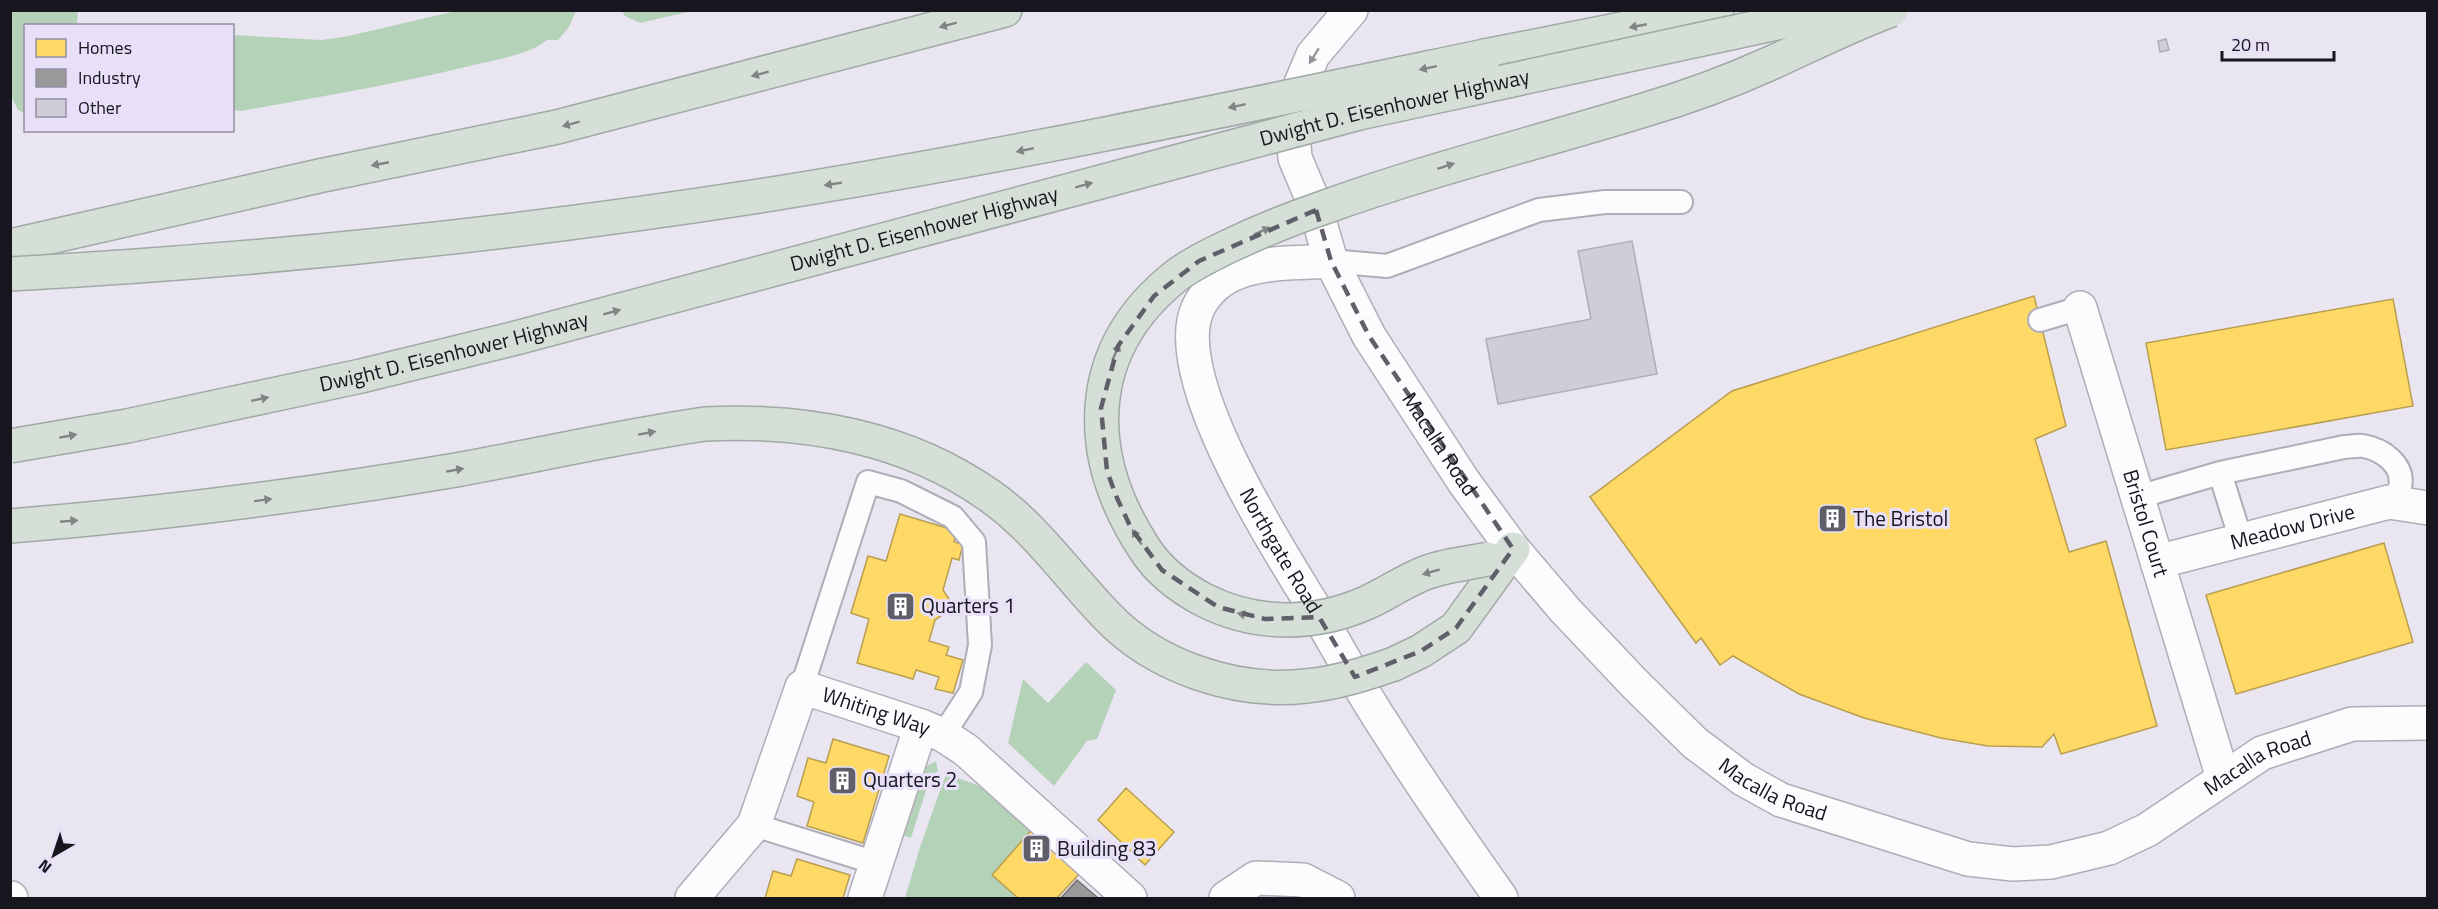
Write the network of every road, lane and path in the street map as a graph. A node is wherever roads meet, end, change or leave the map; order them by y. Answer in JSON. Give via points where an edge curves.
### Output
{"nodes":[{"id":1,"x":1005,"y":10,"type":"edge"},
{"id":2,"x":1351,"y":10,"type":"edge"},
{"id":3,"x":1716,"y":10,"type":"edge"},
{"id":4,"x":1837,"y":10,"type":"edge"},
{"id":5,"x":1891,"y":10,"type":"edge"},
{"id":6,"x":1682,"y":202,"type":"dead end"},
{"id":7,"x":10,"y":246,"type":"edge"},
{"id":8,"x":1331,"y":261,"type":"junction"},
{"id":9,"x":10,"y":274,"type":"edge"},
{"id":10,"x":2080,"y":308,"type":"joint"},
{"id":11,"x":2040,"y":320,"type":"dead end"},
{"id":12,"x":10,"y":446,"type":"edge"},
{"id":13,"x":2220,"y":473,"type":"junction"},
{"id":14,"x":2138,"y":497,"type":"junction"},
{"id":15,"x":2389,"y":502,"type":"junction"},
{"id":16,"x":2427,"y":508,"type":"edge"},
{"id":17,"x":10,"y":526,"type":"edge"},
{"id":18,"x":2241,"y":540,"type":"junction"},
{"id":19,"x":1499,"y":560,"type":"junction"},
{"id":20,"x":2157,"y":562,"type":"junction"},
{"id":21,"x":802,"y":687,"type":"junction"},
{"id":22,"x":2427,"y":723,"type":"edge"},
{"id":23,"x":932,"y":731,"type":"junction"},
{"id":24,"x":2223,"y":778,"type":"junction"},
{"id":25,"x":754,"y":825,"type":"junction"},
{"id":26,"x":876,"y":863,"type":"junction"},
{"id":27,"x":693,"y":898,"type":"edge"},
{"id":28,"x":865,"y":898,"type":"edge"},
{"id":29,"x":1130,"y":898,"type":"edge"},
{"id":30,"x":1226,"y":898,"type":"edge"},
{"id":31,"x":1338,"y":898,"type":"edge"},
{"id":32,"x":1501,"y":898,"type":"edge"}],
"edges":[{"from":1,"to":7,"type":"highway","one_way":true,"via":[[557,127]]},
{"from":2,"to":8,"type":"street","name":"Macalla Road","one_way":true,"via":[[1313,55],[1291,107],[1295,158],[1314,203]]},
{"from":3,"to":9,"type":"highway","name":"Dwight D. Eisenhower Highway","one_way":true,"bridge":true,"via":[[990,157],[776,193],[456,236],[295,253]]},
{"from":12,"to":4,"type":"highway","name":"Dwight D. Eisenhower Highway","one_way":true,"bridge":true,"via":[[207,410],[361,376],[1359,112]]},
{"from":19,"to":5,"type":"highway","one_way":true,"bridge":true,"via":[[1430,571],[1362,604],[1299,620],[1240,614],[1207,602],[1175,582],[1148,554],[1131,528],[1107,471],[1101,440],[1107,375],[1135,318],[1177,275],[1263,229],[1456,163],[1712,88]]},
{"from":6,"to":8,"type":"lane","via":[[1605,202],[1539,210],[1387,266]]},
{"from":8,"to":19,"type":"street","name":"Macalla Road","via":[[1375,345],[1464,482]]},
{"from":8,"to":32,"type":"street","name":"Northgate Road","via":[[1249,267],[1229,275],[1210,290],[1197,310],[1192,336],[1195,359],[1218,433],[1260,518],[1385,727]]},
{"from":10,"to":11,"type":"lane","name":"Bristol Court"},
{"from":10,"to":14,"type":"street","name":"Bristol Court"},
{"from":13,"to":14,"type":"lane"},
{"from":13,"to":15,"type":"lane","via":[[2362,446],[2393,461],[2400,474],[2400,488]]},
{"from":13,"to":18,"type":"lane"},
{"from":14,"to":20,"type":"street","name":"Bristol Court"},
{"from":15,"to":16,"type":"street","name":"Meadow Drive"},
{"from":15,"to":18,"type":"street","name":"Meadow Drive"},
{"from":17,"to":19,"type":"highway","one_way":true,"bridge":true,"via":[[274,499],[672,429],[737,423],[800,426],[904,450],[936,463],[992,497],[1024,524],[1109,619],[1163,657],[1215,678],[1244,684],[1304,687],[1336,682],[1421,651],[1456,628]]},
{"from":18,"to":20,"type":"street","name":"Meadow Drive"},
{"from":19,"to":24,"type":"street","name":"Macalla Road","via":[[1607,656],[1695,743],[1743,779],[1781,800],[1968,859],[2013,864],[2051,862],[2109,848],[2147,830]]},
{"from":20,"to":24,"type":"street","name":"Bristol Court"},
{"from":21,"to":23,"type":"street","name":"Whiting Way"},
{"from":21,"to":23,"type":"lane","via":[[868,482],[901,491],[953,517],[974,542],[980,645],[971,692]]},
{"from":21,"to":25,"type":"street","name":"Whiting Way"},
{"from":22,"to":24,"type":"street","name":"Macalla Road","via":[[2352,724],[2262,753]]},
{"from":23,"to":26,"type":"street"},
{"from":23,"to":29,"type":"street","name":"Whiting Way","via":[[966,750]]},
{"from":25,"to":26,"type":"lane"},
{"from":25,"to":27,"type":"street","name":"Whiting Way"},
{"from":26,"to":28,"type":"street"},
{"from":30,"to":31,"type":"street","via":[[1256,878],[1303,880]]}]}
